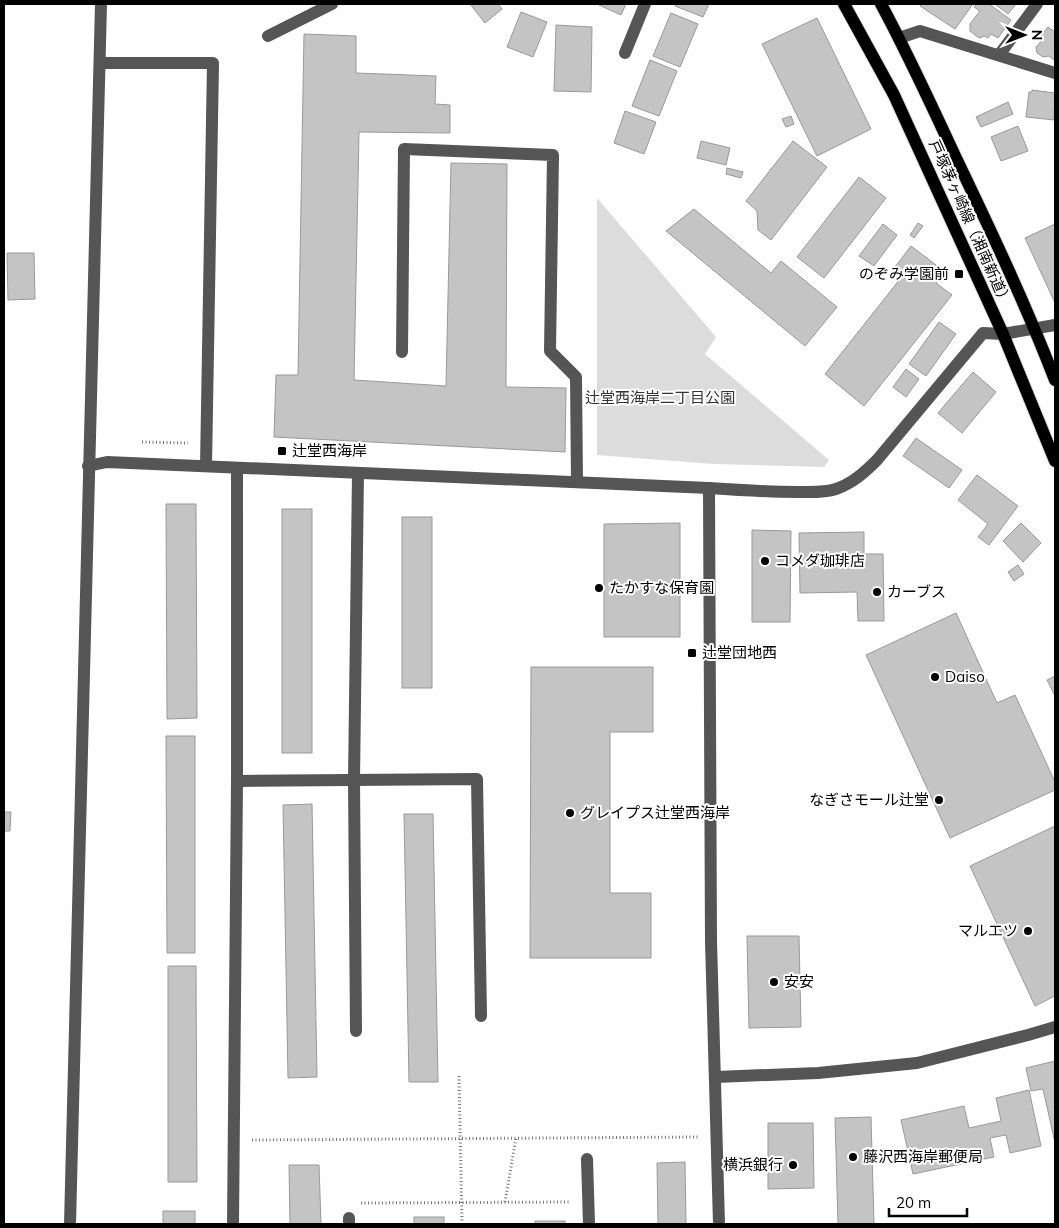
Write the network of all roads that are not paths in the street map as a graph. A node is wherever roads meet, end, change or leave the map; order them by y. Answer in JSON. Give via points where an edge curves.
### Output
{"nodes":[{"id":1,"x":101,"y":4,"type":"edge"},
{"id":2,"x":332,"y":4,"type":"edge"},
{"id":3,"x":645,"y":4,"type":"edge"},
{"id":4,"x":844,"y":4,"type":"edge"},
{"id":5,"x":883,"y":4,"type":"edge"},
{"id":6,"x":1037,"y":4,"type":"edge"},
{"id":7,"x":268,"y":36,"type":"dead end"},
{"id":8,"x":899,"y":38,"type":"junction"},
{"id":9,"x":625,"y":53,"type":"dead end"},
{"id":10,"x":998,"y":55,"type":"junction"},
{"id":11,"x":100,"y":64,"type":"junction"},
{"id":12,"x":1055,"y":73,"type":"edge"},
{"id":13,"x":1055,"y":325,"type":"edge"},
{"id":14,"x":1035,"y":328,"type":"junction"},
{"id":15,"x":1003,"y":334,"type":"junction"},
{"id":16,"x":402,"y":352,"type":"dead end"},
{"id":17,"x":1055,"y":380,"type":"edge"},
{"id":18,"x":1055,"y":460,"type":"edge"},
{"id":19,"x":88,"y":466,"type":"junction"},
{"id":20,"x":206,"y":466,"type":"junction"},
{"id":21,"x":237,"y":468,"type":"junction"},
{"id":22,"x":358,"y":473,"type":"junction"},
{"id":23,"x":577,"y":482,"type":"junction"},
{"id":24,"x":709,"y":488,"type":"junction"},
{"id":25,"x":354,"y":780,"type":"junction"},
{"id":26,"x":237,"y":781,"type":"junction"},
{"id":27,"x":481,"y":1016,"type":"dead end"},
{"id":28,"x":1055,"y":1027,"type":"edge"},
{"id":29,"x":356,"y":1031,"type":"dead end"},
{"id":30,"x":716,"y":1077,"type":"junction"},
{"id":31,"x":587,"y":1159,"type":"dead end"},
{"id":32,"x":70,"y":1224,"type":"edge"},
{"id":33,"x":233,"y":1224,"type":"edge"},
{"id":34,"x":589,"y":1224,"type":"edge"},
{"id":35,"x":719,"y":1224,"type":"edge"}],
"edges":[{"from":1,"to":11,"type":"street"},
{"from":2,"to":7,"type":"street"},
{"from":3,"to":9,"type":"street"},
{"from":4,"to":15,"type":"main road","name":"戸塚茅ヶ崎線（湘南新道）","via":[[894,95]]},
{"from":5,"to":8,"type":"main road","name":"戸塚茅ヶ崎線（湘南新道）"},
{"from":6,"to":10,"type":"street"},
{"from":8,"to":10,"type":"street","via":[[920,31]]},
{"from":8,"to":14,"type":"main road","name":"戸塚茅ヶ崎線（湘南新道）"},
{"from":10,"to":12,"type":"street"},
{"from":11,"to":19,"type":"street"},
{"from":11,"to":20,"type":"street","via":[[213,63]]},
{"from":13,"to":14,"type":"street"},
{"from":14,"to":15,"type":"street"},
{"from":14,"to":17,"type":"main road","name":"戸塚茅ヶ崎線（湘南新道）"},
{"from":15,"to":18,"type":"main road","name":"戸塚茅ヶ崎線（湘南新道）"},
{"from":15,"to":24,"type":"street","via":[[983,333],[878,460],[848,484],[821,492]]},
{"from":16,"to":23,"type":"street","via":[[404,149],[553,155],[550,351],[576,376]]},
{"from":19,"to":20,"type":"street","via":[[107,462]]},
{"from":19,"to":32,"type":"street"},
{"from":20,"to":21,"type":"street"},
{"from":21,"to":22,"type":"street"},
{"from":21,"to":26,"type":"street"},
{"from":22,"to":23,"type":"street"},
{"from":22,"to":25,"type":"street"},
{"from":23,"to":24,"type":"street"},
{"from":24,"to":30,"type":"street","via":[[711,931]]},
{"from":25,"to":26,"type":"street"},
{"from":25,"to":27,"type":"street","via":[[477,779]]},
{"from":25,"to":29,"type":"street"},
{"from":26,"to":33,"type":"street"},
{"from":28,"to":30,"type":"street","via":[[916,1062],[818,1073]]},
{"from":30,"to":35,"type":"street"},
{"from":31,"to":34,"type":"street"}]}
